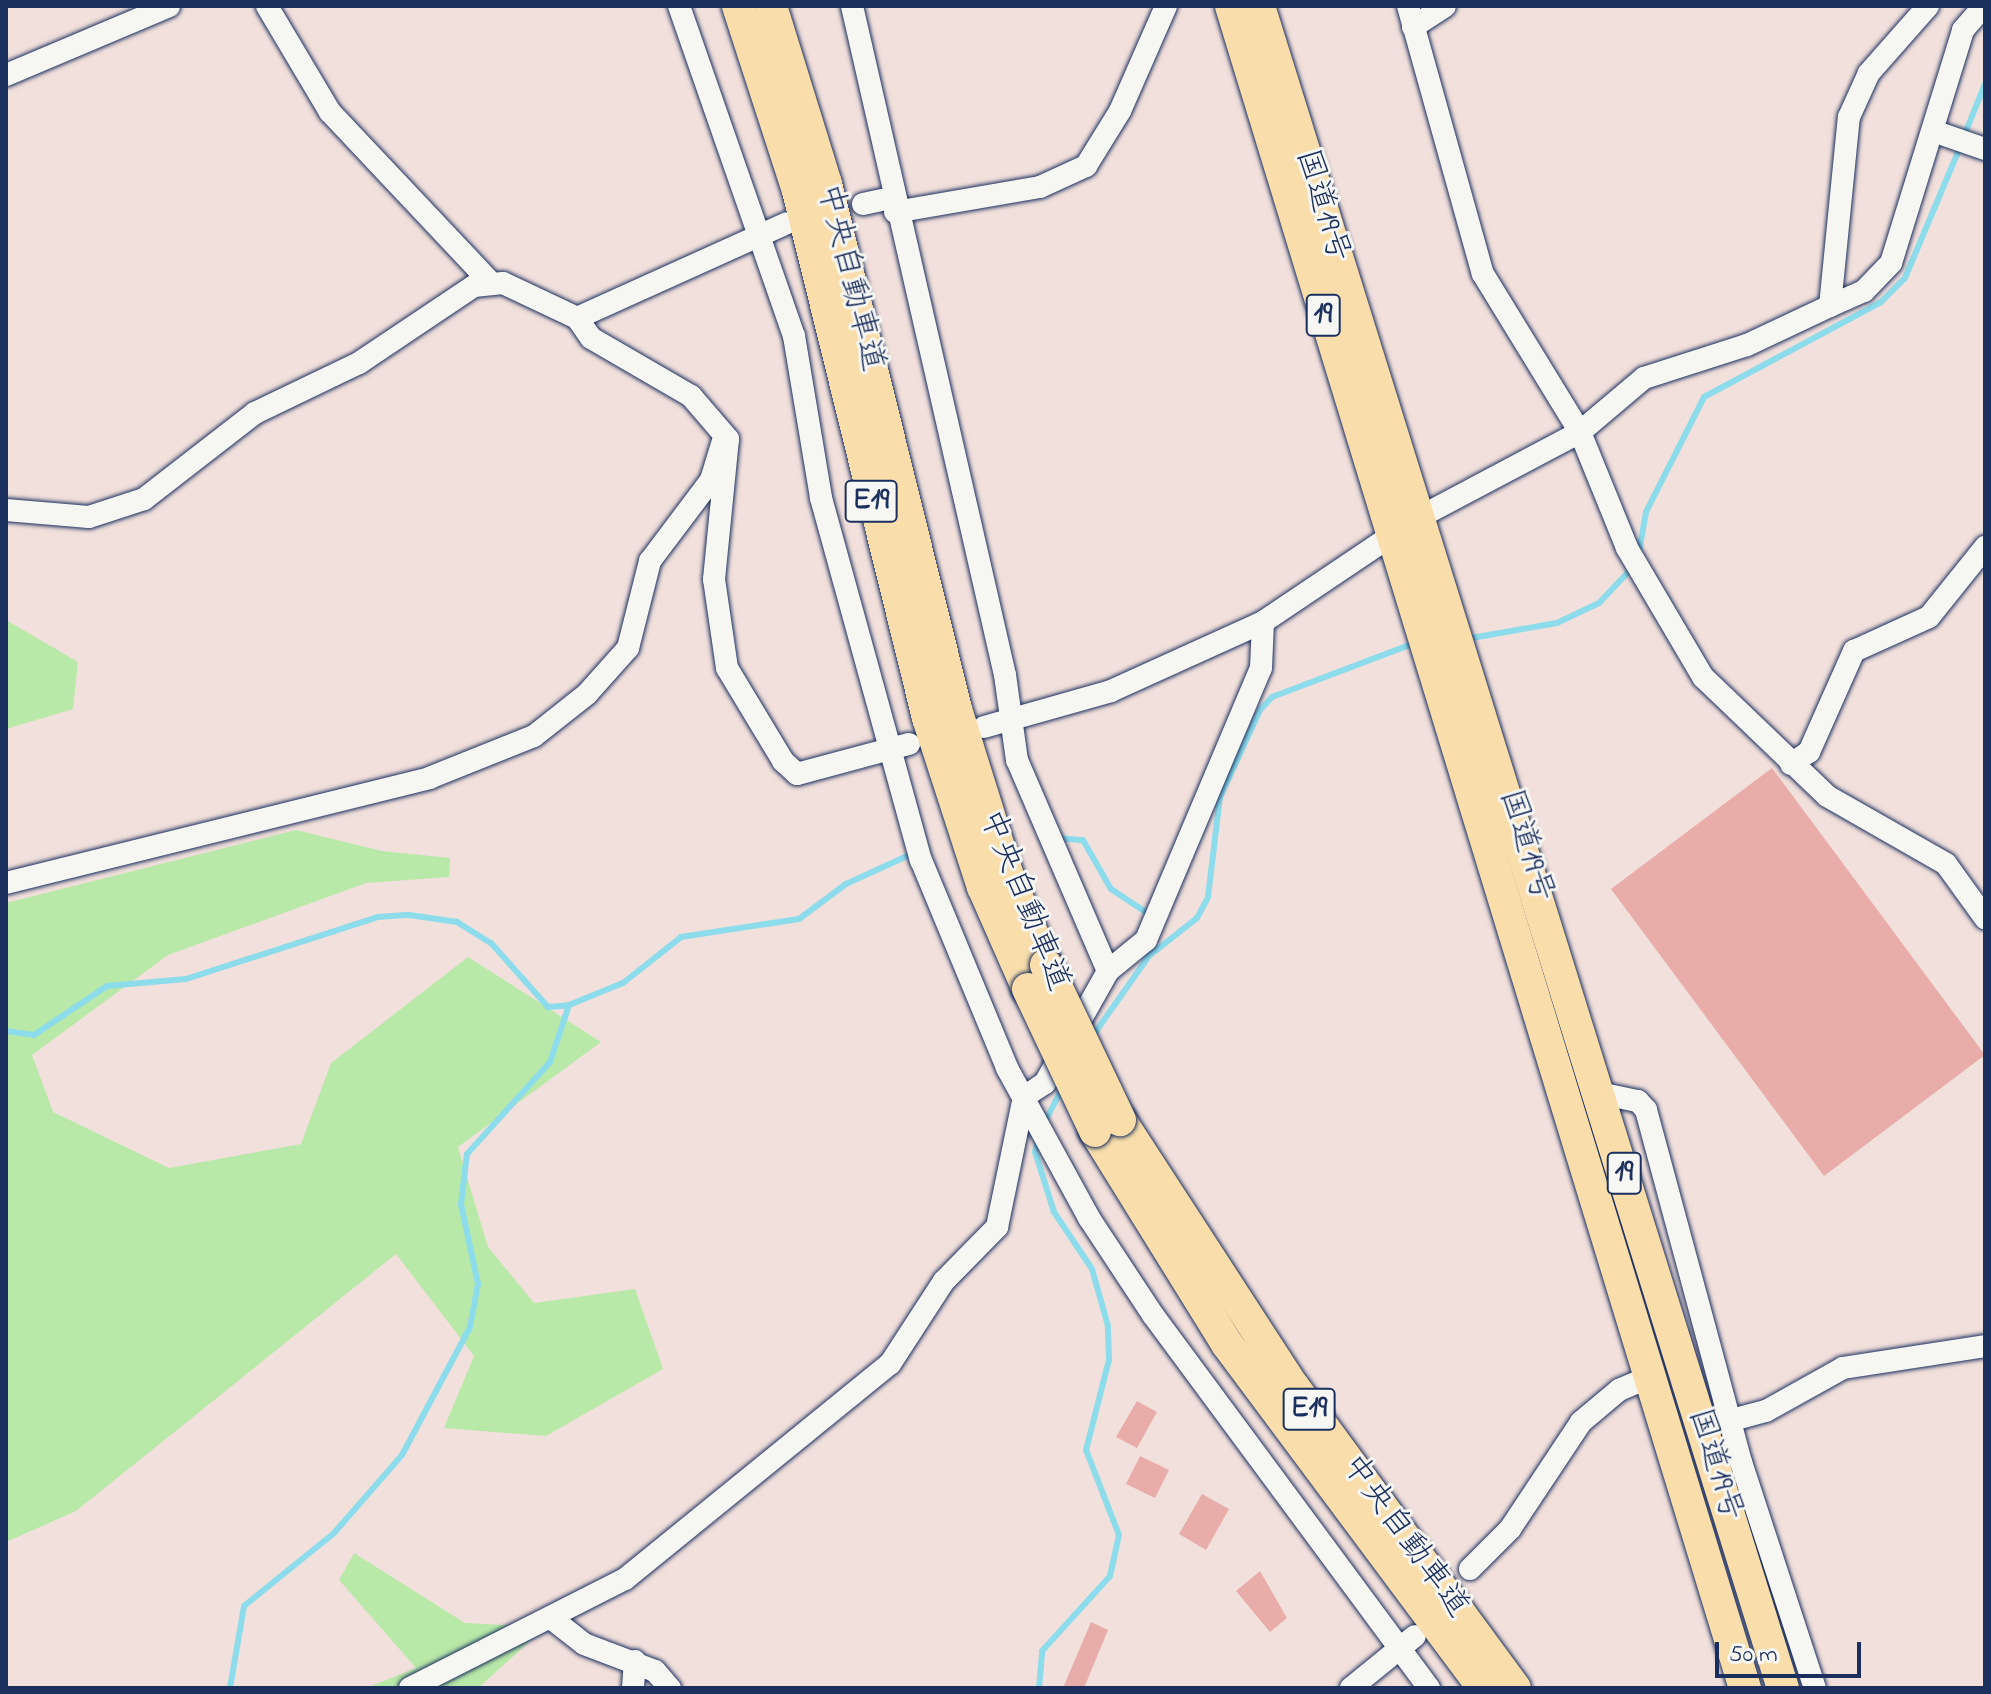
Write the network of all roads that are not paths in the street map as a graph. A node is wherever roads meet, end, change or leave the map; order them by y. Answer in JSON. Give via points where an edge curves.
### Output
{"nodes":[{"id":1,"x":169,"y":6,"type":"edge"},
{"id":2,"x":267,"y":6,"type":"edge"},
{"id":3,"x":679,"y":6,"type":"edge"},
{"id":4,"x":738,"y":6,"type":"edge"},
{"id":5,"x":771,"y":6,"type":"edge"},
{"id":6,"x":852,"y":6,"type":"edge"},
{"id":7,"x":1166,"y":6,"type":"edge"},
{"id":8,"x":1231,"y":6,"type":"edge"},
{"id":9,"x":1259,"y":6,"type":"edge"},
{"id":10,"x":1445,"y":6,"type":"edge"},
{"id":11,"x":1928,"y":6,"type":"edge"},
{"id":12,"x":1984,"y":6,"type":"edge"},
{"id":13,"x":1411,"y":16,"type":"edge"},
{"id":14,"x":6,"y":75,"type":"edge"},
{"id":15,"x":1941,"y":133,"type":"junction"},
{"id":16,"x":1983,"y":148,"type":"edge"},
{"id":17,"x":863,"y":204,"type":"dead end"},
{"id":18,"x":894,"y":205,"type":"junction"},
{"id":19,"x":787,"y":223,"type":"dead end"},
{"id":20,"x":757,"y":231,"type":"junction"},
{"id":21,"x":489,"y":281,"type":"junction"},
{"id":22,"x":1830,"y":306,"type":"junction"},
{"id":23,"x":577,"y":318,"type":"junction"},
{"id":24,"x":1580,"y":432,"type":"junction"},
{"id":25,"x":722,"y":434,"type":"junction"},
{"id":26,"x":6,"y":510,"type":"edge"},
{"id":27,"x":1404,"y":526,"type":"junction"},
{"id":28,"x":1985,"y":547,"type":"edge"},
{"id":29,"x":1263,"y":622,"type":"junction"},
{"id":30,"x":1011,"y":723,"type":"junction"},
{"id":31,"x":984,"y":727,"type":"dead end"},
{"id":32,"x":898,"y":745,"type":"junction"},
{"id":33,"x":1791,"y":764,"type":"junction"},
{"id":34,"x":1977,"y":881,"type":"edge"},
{"id":35,"x":6,"y":883,"type":"edge"},
{"id":36,"x":1985,"y":918,"type":"edge"},
{"id":37,"x":1108,"y":971,"type":"junction"},
{"id":38,"x":1037,"y":977,"type":"junction"},
{"id":39,"x":1599,"y":1093,"type":"junction"},
{"id":40,"x":1027,"y":1104,"type":"junction"},
{"id":41,"x":1107,"y":1125,"type":"junction"},
{"id":42,"x":1985,"y":1346,"type":"edge"},
{"id":43,"x":1654,"y":1375,"type":"junction"},
{"id":44,"x":1732,"y":1420,"type":"junction"},
{"id":45,"x":1470,"y":1569,"type":"dead end"},
{"id":46,"x":551,"y":1618,"type":"junction"},
{"id":47,"x":1409,"y":1642,"type":"junction"},
{"id":48,"x":635,"y":1661,"type":"junction"},
{"id":49,"x":421,"y":1686,"type":"edge"},
{"id":50,"x":633,"y":1688,"type":"edge"},
{"id":51,"x":670,"y":1688,"type":"edge"},
{"id":52,"x":1351,"y":1688,"type":"edge"},
{"id":53,"x":1429,"y":1688,"type":"edge"},
{"id":54,"x":1483,"y":1688,"type":"edge"},
{"id":55,"x":1515,"y":1688,"type":"edge"},
{"id":56,"x":1745,"y":1688,"type":"edge"},
{"id":57,"x":1783,"y":1688,"type":"edge"},
{"id":58,"x":1815,"y":1688,"type":"edge"}],
"edges":[{"from":1,"to":14,"type":"street"},
{"from":2,"to":21,"type":"street","via":[[330,112]]},
{"from":3,"to":20,"type":"street"},
{"from":4,"to":38,"type":"highway","name":"中央自動車道","number":"E19","via":[[798,191],[928,718],[983,887]]},
{"from":5,"to":38,"type":"highway","name":"中央自動車道","number":"E19","via":[[826,184],[956,709]]},
{"from":6,"to":18,"type":"street"},
{"from":7,"to":18,"type":"street","via":[[1120,111],[1086,166],[1040,187]]},
{"from":8,"to":27,"type":"highway","name":"国道19号","number":"19"},
{"from":9,"to":27,"type":"highway","name":"国道19号","number":"19"},
{"from":10,"to":13,"type":"street"},
{"from":11,"to":22,"type":"street","via":[[1869,73],[1849,117]]},
{"from":12,"to":15,"type":"street","via":[[1963,30]]},
{"from":13,"to":24,"type":"street","via":[[1483,274]]},
{"from":15,"to":16,"type":"street"},
{"from":15,"to":22,"type":"street","via":[[1891,263],[1864,291]]},
{"from":17,"to":18,"type":"street"},
{"from":18,"to":30,"type":"street"},
{"from":19,"to":20,"type":"street"},
{"from":20,"to":23,"type":"street"},
{"from":20,"to":32,"type":"street","via":[[794,336],[821,498]]},
{"from":21,"to":23,"type":"street","via":[[527,290]]},
{"from":21,"to":26,"type":"street","via":[[359,363],[255,413],[144,499],[89,517]]},
{"from":22,"to":24,"type":"street","via":[[1747,345],[1644,378]]},
{"from":23,"to":25,"type":"street","via":[[591,338],[691,396]]},
{"from":24,"to":27,"type":"street"},
{"from":24,"to":33,"type":"street","via":[[1627,548],[1703,677]]},
{"from":25,"to":32,"type":"street","via":[[731,469],[714,579],[727,668],[747,712],[797,774]]},
{"from":25,"to":35,"type":"street","via":[[711,480],[650,561],[628,648],[587,694],[534,736],[429,778]]},
{"from":27,"to":29,"type":"street"},
{"from":27,"to":39,"type":"highway","name":"国道19号","number":"19","via":[[1451,614]]},
{"from":27,"to":43,"type":"highway","name":"国道19号","number":"19","via":[[1417,624],[1429,668]]},
{"from":28,"to":33,"type":"street","via":[[1929,617],[1854,651],[1809,752]]},
{"from":29,"to":30,"type":"street","via":[[1124,686]]},
{"from":29,"to":37,"type":"street","via":[[1261,668],[1163,904],[1146,940]]},
{"from":30,"to":31,"type":"street"},
{"from":30,"to":37,"type":"street","via":[[1017,760]]},
{"from":32,"to":40,"type":"street","via":[[921,860]]},
{"from":33,"to":34,"type":"street","via":[[1827,796]]},
{"from":34,"to":36,"type":"street"},
{"from":37,"to":40,"type":"street","via":[[1045,1083]]},
{"from":38,"to":41,"type":"highway","name":"中央自動車道","number":"E19","bridge":true},
{"from":39,"to":44,"type":"street","via":[[1638,1101],[1646,1110]]},
{"from":39,"to":57,"type":"highway","name":"国道19号","number":"19"},
{"from":40,"to":46,"type":"street","via":[[997,1227],[944,1281],[890,1364],[647,1563]]},
{"from":40,"to":47,"type":"street","via":[[1153,1315]]},
{"from":41,"to":54,"type":"highway","name":"中央自動車道","number":"E19","via":[[1227,1344]]},
{"from":41,"to":55,"type":"highway","name":"中央自動車道","number":"E19"},
{"from":42,"to":44,"type":"street","via":[[1856,1364],[1766,1411]]},
{"from":43,"to":45,"type":"street","via":[[1619,1390],[1581,1422],[1510,1529]]},
{"from":43,"to":56,"type":"highway","name":"国道19号","number":"19"},
{"from":44,"to":58,"type":"street"},
{"from":46,"to":48,"type":"street","via":[[584,1644]]},
{"from":46,"to":49,"type":"street"},
{"from":47,"to":52,"type":"street"},
{"from":47,"to":53,"type":"street"},
{"from":48,"to":50,"type":"street"},
{"from":48,"to":51,"type":"street"}]}
